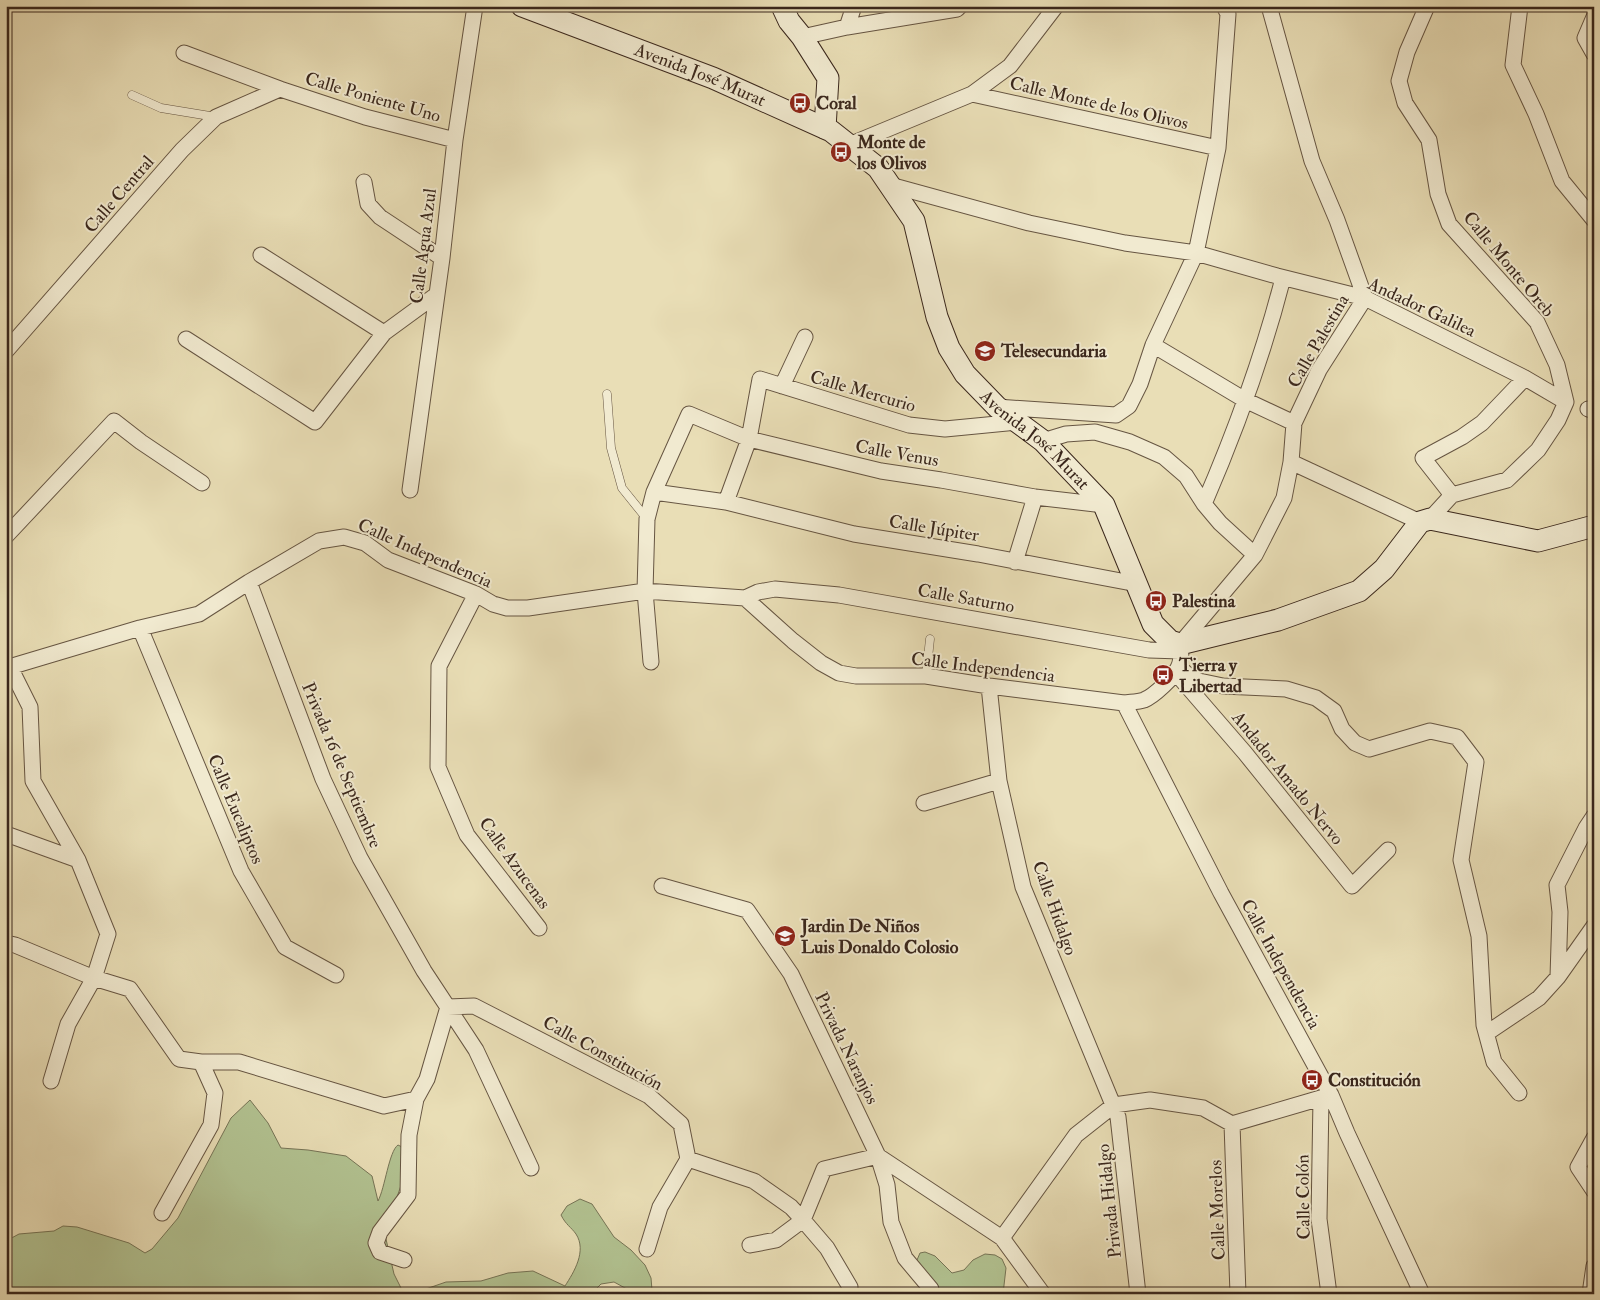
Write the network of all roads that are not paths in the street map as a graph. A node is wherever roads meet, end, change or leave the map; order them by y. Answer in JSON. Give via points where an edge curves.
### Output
{"nodes":[{"id":1,"x":475,"y":6,"type":"edge"},
{"id":2,"x":522,"y":6,"type":"edge"},
{"id":3,"x":782,"y":6,"type":"edge"},
{"id":4,"x":854,"y":6,"type":"edge"},
{"id":5,"x":960,"y":6,"type":"edge"},
{"id":6,"x":1056,"y":6,"type":"edge"},
{"id":7,"x":1224,"y":6,"type":"edge"},
{"id":8,"x":1269,"y":6,"type":"edge"},
{"id":9,"x":1427,"y":6,"type":"edge"},
{"id":10,"x":1520,"y":6,"type":"edge"},
{"id":11,"x":1594,"y":17,"type":"edge"},
{"id":12,"x":847,"y":27,"type":"junction"},
{"id":13,"x":802,"y":37,"type":"junction"},
{"id":14,"x":184,"y":53,"type":"dead end"},
{"id":15,"x":1594,"y":54,"type":"edge"},
{"id":16,"x":280,"y":89,"type":"junction"},
{"id":17,"x":972,"y":94,"type":"junction"},
{"id":18,"x":132,"y":95,"type":"dead end"},
{"id":19,"x":216,"y":117,"type":"junction"},
{"id":20,"x":825,"y":128,"type":"junction"},
{"id":21,"x":455,"y":140,"type":"junction"},
{"id":22,"x":849,"y":145,"type":"junction"},
{"id":23,"x":1218,"y":148,"type":"junction"},
{"id":24,"x":364,"y":182,"type":"dead end"},
{"id":25,"x":890,"y":185,"type":"junction"},
{"id":26,"x":1594,"y":220,"type":"edge"},
{"id":27,"x":1196,"y":253,"type":"junction"},
{"id":28,"x":261,"y":255,"type":"dead end"},
{"id":29,"x":442,"y":258,"type":"junction"},
{"id":30,"x":1284,"y":278,"type":"junction"},
{"id":31,"x":436,"y":295,"type":"junction"},
{"id":32,"x":1365,"y":298,"type":"junction"},
{"id":33,"x":384,"y":333,"type":"junction"},
{"id":34,"x":805,"y":337,"type":"dead end"},
{"id":35,"x":186,"y":339,"type":"dead end"},
{"id":36,"x":1153,"y":346,"type":"junction"},
{"id":37,"x":6,"y":351,"type":"edge"},
{"id":38,"x":1525,"y":378,"type":"junction"},
{"id":39,"x":782,"y":386,"type":"junction"},
{"id":40,"x":607,"y":394,"type":"dead end"},
{"id":41,"x":1245,"y":400,"type":"junction"},
{"id":42,"x":1566,"y":402,"type":"junction"},
{"id":43,"x":997,"y":407,"type":"junction"},
{"id":44,"x":1018,"y":422,"type":"junction"},
{"id":45,"x":1294,"y":423,"type":"junction"},
{"id":46,"x":750,"y":439,"type":"junction"},
{"id":47,"x":1043,"y":441,"type":"junction"},
{"id":48,"x":1291,"y":462,"type":"junction"},
{"id":49,"x":202,"y":483,"type":"dead end"},
{"id":50,"x":410,"y":490,"type":"dead end"},
{"id":51,"x":654,"y":492,"type":"junction"},
{"id":52,"x":1452,"y":495,"type":"junction"},
{"id":53,"x":1035,"y":498,"type":"junction"},
{"id":54,"x":726,"y":502,"type":"junction"},
{"id":55,"x":1204,"y":504,"type":"junction"},
{"id":56,"x":1104,"y":505,"type":"junction"},
{"id":57,"x":647,"y":519,"type":"junction"},
{"id":58,"x":1425,"y":521,"type":"junction"},
{"id":59,"x":1593,"y":529,"type":"edge"},
{"id":60,"x":6,"y":536,"type":"edge"},
{"id":61,"x":1255,"y":555,"type":"junction"},
{"id":62,"x":1014,"y":562,"type":"junction"},
{"id":63,"x":249,"y":582,"type":"junction"},
{"id":64,"x":1137,"y":584,"type":"junction"},
{"id":65,"x":645,"y":591,"type":"junction"},
{"id":66,"x":476,"y":594,"type":"junction"},
{"id":67,"x":745,"y":598,"type":"junction"},
{"id":68,"x":140,"y":628,"type":"junction"},
{"id":69,"x":930,"y":638,"type":"dead end"},
{"id":70,"x":1181,"y":648,"type":"junction"},
{"id":71,"x":651,"y":662,"type":"dead end"},
{"id":72,"x":8,"y":668,"type":"edge"},
{"id":73,"x":1177,"y":669,"type":"junction"},
{"id":74,"x":926,"y":676,"type":"junction"},
{"id":75,"x":989,"y":686,"type":"junction"},
{"id":76,"x":1124,"y":702,"type":"junction"},
{"id":77,"x":999,"y":781,"type":"junction"},
{"id":78,"x":924,"y":803,"type":"dead end"},
{"id":79,"x":1594,"y":816,"type":"edge"},
{"id":80,"x":6,"y":834,"type":"edge"},
{"id":81,"x":1388,"y":850,"type":"dead end"},
{"id":82,"x":78,"y":860,"type":"junction"},
{"id":83,"x":662,"y":886,"type":"dead end"},
{"id":84,"x":1594,"y":926,"type":"edge"},
{"id":85,"x":539,"y":928,"type":"dead end"},
{"id":86,"x":6,"y":943,"type":"edge"},
{"id":87,"x":336,"y":975,"type":"dead end"},
{"id":88,"x":1558,"y":977,"type":"junction"},
{"id":89,"x":94,"y":978,"type":"junction"},
{"id":90,"x":448,"y":1007,"type":"junction"},
{"id":91,"x":1487,"y":1033,"type":"junction"},
{"id":92,"x":201,"y":1062,"type":"junction"},
{"id":93,"x":51,"y":1081,"type":"dead end"},
{"id":94,"x":1519,"y":1093,"type":"dead end"},
{"id":95,"x":1326,"y":1097,"type":"junction"},
{"id":96,"x":416,"y":1099,"type":"junction"},
{"id":97,"x":1114,"y":1105,"type":"junction"},
{"id":98,"x":1232,"y":1124,"type":"junction"},
{"id":99,"x":1594,"y":1138,"type":"edge"},
{"id":100,"x":878,"y":1156,"type":"junction"},
{"id":101,"x":688,"y":1159,"type":"junction"},
{"id":102,"x":531,"y":1168,"type":"dead end"},
{"id":103,"x":1594,"y":1191,"type":"edge"},
{"id":104,"x":162,"y":1213,"type":"dead end"},
{"id":105,"x":803,"y":1220,"type":"junction"},
{"id":106,"x":1002,"y":1238,"type":"junction"},
{"id":107,"x":750,"y":1245,"type":"dead end"},
{"id":108,"x":647,"y":1249,"type":"dead end"},
{"id":109,"x":404,"y":1260,"type":"dead end"},
{"id":110,"x":1594,"y":1266,"type":"edge"},
{"id":111,"x":850,"y":1287,"type":"dead end"},
{"id":112,"x":931,"y":1289,"type":"dead end"},
{"id":113,"x":1043,"y":1294,"type":"edge"},
{"id":114,"x":1138,"y":1294,"type":"edge"},
{"id":115,"x":1238,"y":1294,"type":"edge"},
{"id":116,"x":1329,"y":1294,"type":"edge"},
{"id":117,"x":1422,"y":1294,"type":"edge"},
{"id":118,"x":1590,"y":1294,"type":"edge"}],
"edges":[{"from":1,"to":21,"type":"street","name":"Calle Agua Azul"},
{"from":2,"to":20,"type":"street","name":"Avenida José Murat","via":[[712,78]]},
{"from":3,"to":13,"type":"street"},
{"from":4,"to":12,"type":"street"},
{"from":5,"to":12,"type":"street"},
{"from":6,"to":17,"type":"street","name":"Calle Monte de los Olivos","via":[[1010,66]]},
{"from":7,"to":23,"type":"street","via":[[1228,14]]},
{"from":8,"to":32,"type":"street","name":"Calle Palestina","via":[[1312,161]]},
{"from":9,"to":42,"type":"street","name":"Calle Monte Oreb","via":[[1399,80],[1405,103],[1429,140],[1438,194],[1449,224],[1537,322],[1557,365]]},
{"from":10,"to":26,"type":"street","via":[[1513,65],[1562,180]]},
{"from":11,"to":15,"type":"street","via":[[1585,38]]},
{"from":12,"to":13,"type":"street"},
{"from":13,"to":20,"type":"street","via":[[828,78]]},
{"from":14,"to":16,"type":"street","name":"Calle Poniente Uno"},
{"from":16,"to":19,"type":"street","name":"Calle Central"},
{"from":16,"to":21,"type":"street","name":"Calle Poniente Uno","via":[[365,117]]},
{"from":17,"to":22,"type":"street","name":"Calle Monte de los Olivos"},
{"from":17,"to":23,"type":"street","name":"Calle Monte de los Olivos"},
{"from":18,"to":19,"type":"lane","via":[[161,108]]},
{"from":19,"to":37,"type":"street","name":"Calle Central","via":[[182,150]]},
{"from":20,"to":22,"type":"street","name":"Avenida José Murat"},
{"from":21,"to":29,"type":"street","name":"Calle Agua Azul"},
{"from":22,"to":25,"type":"street","name":"Avenida José Murat","via":[[878,168]]},
{"from":23,"to":27,"type":"street"},
{"from":24,"to":29,"type":"street","via":[[368,204],[380,217]]},
{"from":25,"to":27,"type":"street","name":"Andador Galilea","via":[[1028,223],[1125,243]]},
{"from":25,"to":43,"type":"street","name":"Avenida José Murat","via":[[914,221],[937,317],[949,348],[966,374]]},
{"from":27,"to":30,"type":"street","name":"Andador Galilea"},
{"from":27,"to":36,"type":"street"},
{"from":28,"to":33,"type":"street"},
{"from":29,"to":31,"type":"street","name":"Calle Agua Azul"},
{"from":30,"to":32,"type":"street","name":"Andador Galilea"},
{"from":30,"to":41,"type":"street"},
{"from":31,"to":33,"type":"street"},
{"from":31,"to":50,"type":"street","name":"Calle Agua Azul"},
{"from":32,"to":38,"type":"street","name":"Andador Galilea"},
{"from":32,"to":45,"type":"street","name":"Calle Palestina","via":[[1319,370]]},
{"from":33,"to":35,"type":"street","via":[[314,422]]},
{"from":34,"to":39,"type":"street"},
{"from":36,"to":41,"type":"street"},
{"from":36,"to":43,"type":"street","via":[[1140,384],[1128,406],[1116,415]]},
{"from":38,"to":42,"type":"street","name":"Andador Galilea"},
{"from":38,"to":52,"type":"street","via":[[1482,423],[1423,458]]},
{"from":39,"to":44,"type":"street","name":"Calle Mercurio","via":[[908,425],[945,429]]},
{"from":39,"to":46,"type":"street","name":"Calle Mercurio","via":[[760,379]]},
{"from":40,"to":57,"type":"lane","via":[[611,448],[622,488]]},
{"from":41,"to":45,"type":"street"},
{"from":41,"to":55,"type":"street"},
{"from":42,"to":52,"type":"street","via":[[1538,450],[1507,480]]},
{"from":43,"to":44,"type":"street","name":"Avenida José Murat"},
{"from":44,"to":47,"type":"street","name":"Avenida José Murat"},
{"from":45,"to":48,"type":"street","name":"Calle Palestina"},
{"from":46,"to":51,"type":"street","name":"Calle Venus","via":[[689,414]]},
{"from":46,"to":53,"type":"street","name":"Calle Venus","via":[[881,472]]},
{"from":46,"to":54,"type":"street"},
{"from":47,"to":55,"type":"street","via":[[1066,434],[1095,432],[1130,442],[1164,457],[1186,476]]},
{"from":47,"to":56,"type":"street","name":"Avenida José Murat"},
{"from":48,"to":58,"type":"street"},
{"from":48,"to":61,"type":"street","name":"Calle Palestina","via":[[1284,498]]},
{"from":49,"to":60,"type":"street","via":[[114,421]]},
{"from":51,"to":54,"type":"street","name":"Calle Júpiter"},
{"from":51,"to":57,"type":"street"},
{"from":52,"to":58,"type":"street"},
{"from":53,"to":56,"type":"street","name":"Calle Venus"},
{"from":53,"to":62,"type":"street"},
{"from":54,"to":62,"type":"street","name":"Calle Júpiter","via":[[854,534]]},
{"from":55,"to":61,"type":"street"},
{"from":56,"to":64,"type":"street","name":"Avenida José Murat"},
{"from":57,"to":65,"type":"street"},
{"from":58,"to":59,"type":"street","via":[[1538,541]]},
{"from":58,"to":70,"type":"street","via":[[1384,569],[1359,591],[1278,620]]},
{"from":61,"to":70,"type":"street","name":"Calle Palestina"},
{"from":62,"to":64,"type":"street","name":"Calle Júpiter"},
{"from":63,"to":66,"type":"street","name":"Calle Independencia","via":[[319,541],[344,537],[366,543],[388,560]]},
{"from":63,"to":68,"type":"street","name":"Calle Independencia","via":[[199,614]]},
{"from":63,"to":90,"type":"street","name":"Privada 16 de Septiembre","via":[[324,779],[356,850],[424,971]]},
{"from":64,"to":70,"type":"street","name":"Avenida José Murat","via":[[1153,624]]},
{"from":65,"to":66,"type":"street","name":"Calle Independencia","via":[[528,608],[507,608]]},
{"from":65,"to":67,"type":"street","name":"Calle Independencia"},
{"from":65,"to":71,"type":"street"},
{"from":66,"to":85,"type":"street","name":"Calle Azucenas","via":[[439,666],[438,767],[467,835]]},
{"from":67,"to":70,"type":"street","name":"Calle Saturno","via":[[775,589],[839,595],[1149,650]]},
{"from":67,"to":74,"type":"street","name":"Calle Independencia","via":[[793,641],[839,673]]},
{"from":68,"to":72,"type":"street","name":"Calle Independencia"},
{"from":68,"to":87,"type":"street","name":"Calle Eucaliptos","via":[[241,871],[286,947]]},
{"from":69,"to":74,"type":"lane"},
{"from":70,"to":73,"type":"street"},
{"from":72,"to":82,"type":"street","via":[[30,707],[32,781]]},
{"from":73,"to":76,"type":"street","via":[[1162,687],[1145,699]]},
{"from":73,"to":81,"type":"street","name":"Andador Amado Nervo","via":[[1352,886]]},
{"from":73,"to":91,"type":"street","via":[[1200,681],[1223,686],[1286,690],[1316,698],[1334,710],[1342,729],[1354,743],[1369,749],[1430,730],[1457,737],[1476,762],[1461,860],[1479,936]]},
{"from":74,"to":75,"type":"street","name":"Calle Independencia"},
{"from":75,"to":76,"type":"street","name":"Calle Independencia"},
{"from":75,"to":77,"type":"street","name":"Calle Hidalgo"},
{"from":76,"to":95,"type":"street","name":"Calle Independencia"},
{"from":77,"to":78,"type":"street"},
{"from":77,"to":97,"type":"street","name":"Calle Hidalgo","via":[[1023,887]]},
{"from":79,"to":88,"type":"street","via":[[1556,885],[1560,912]]},
{"from":80,"to":82,"type":"street"},
{"from":82,"to":89,"type":"street","via":[[108,934]]},
{"from":83,"to":100,"type":"street","name":"Privada Naranjos","via":[[747,910],[791,974]]},
{"from":84,"to":88,"type":"street"},
{"from":86,"to":89,"type":"street"},
{"from":88,"to":91,"type":"street","via":[[1539,998]]},
{"from":89,"to":92,"type":"street","via":[[130,989],[179,1059]]},
{"from":89,"to":93,"type":"street","via":[[68,1024]]},
{"from":90,"to":96,"type":"street","via":[[427,1080]]},
{"from":90,"to":101,"type":"street","name":"Calle Constitución","via":[[474,1006],[649,1096],[681,1124]]},
{"from":90,"to":102,"type":"street","name":"Privada 16 de Septiembre","via":[[476,1050]]},
{"from":91,"to":94,"type":"street","via":[[1494,1062]]},
{"from":92,"to":96,"type":"street","via":[[239,1062],[384,1106]]},
{"from":92,"to":104,"type":"street","via":[[216,1093],[211,1125]]},
{"from":95,"to":98,"type":"street"},
{"from":95,"to":116,"type":"street","name":"Calle Colón","via":[[1319,1219]]},
{"from":95,"to":117,"type":"street","name":"Calle Independencia"},
{"from":96,"to":109,"type":"street","via":[[409,1136],[408,1195],[380,1232],[376,1243],[380,1252]]},
{"from":97,"to":98,"type":"street","via":[[1150,1100],[1203,1108]]},
{"from":97,"to":106,"type":"street","via":[[1076,1135]]},
{"from":97,"to":114,"type":"street","name":"Privada Hidalgo"},
{"from":98,"to":115,"type":"street","name":"Calle Morelos"},
{"from":99,"to":103,"type":"street","via":[[1578,1167]]},
{"from":100,"to":105,"type":"street","via":[[824,1169]]},
{"from":100,"to":106,"type":"street"},
{"from":100,"to":112,"type":"street","name":"Privada Naranjos","via":[[887,1184],[892,1222],[906,1258]]},
{"from":101,"to":105,"type":"street","via":[[754,1181],[791,1207]]},
{"from":101,"to":108,"type":"street","via":[[660,1207]]},
{"from":105,"to":107,"type":"street","via":[[776,1240]]},
{"from":105,"to":111,"type":"street","via":[[827,1248]]},
{"from":106,"to":113,"type":"street"},
{"from":110,"to":118,"type":"street"}]}
